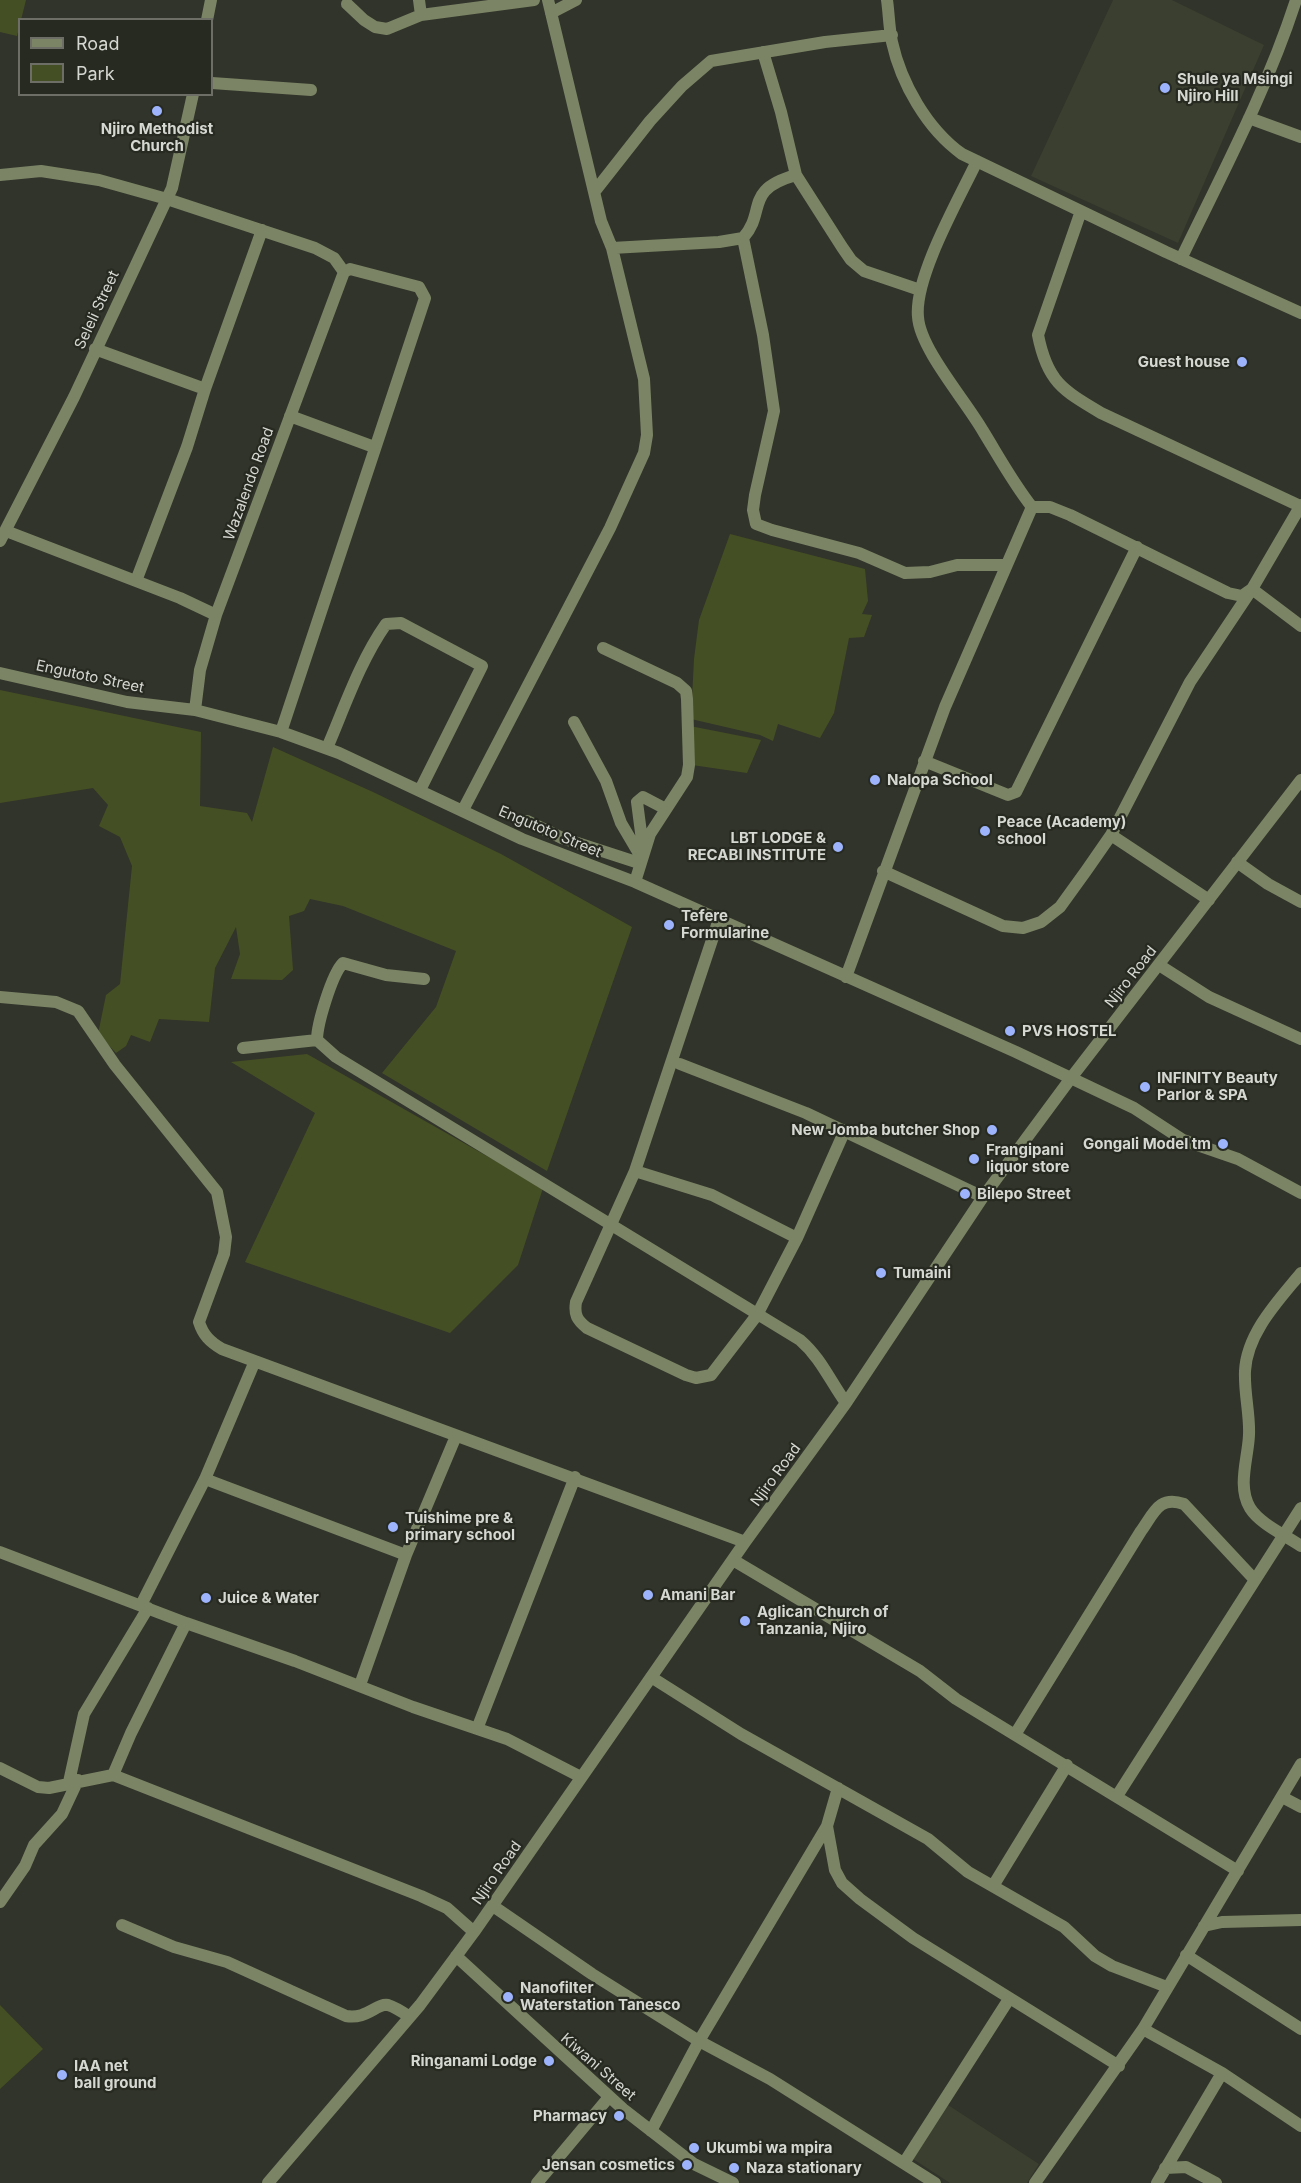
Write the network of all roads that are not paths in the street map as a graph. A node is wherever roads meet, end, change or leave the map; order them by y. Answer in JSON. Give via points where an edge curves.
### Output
{"nodes":[{"id":1,"x":211,"y":0,"type":"edge"},
{"id":2,"x":419,"y":0,"type":"edge"},
{"id":3,"x":534,"y":0,"type":"edge"},
{"id":4,"x":548,"y":0,"type":"edge"},
{"id":5,"x":576,"y":0,"type":"edge"},
{"id":6,"x":887,"y":0,"type":"edge"},
{"id":7,"x":1296,"y":0,"type":"edge"},
{"id":8,"x":347,"y":4,"type":"dead end"},
{"id":9,"x":550,"y":13,"type":"junction"},
{"id":10,"x":421,"y":15,"type":"junction"},
{"id":11,"x":207,"y":18,"type":"edge"},
{"id":12,"x":892,"y":35,"type":"junction"},
{"id":13,"x":763,"y":52,"type":"junction"},
{"id":14,"x":213,"y":83,"type":"edge"},
{"id":15,"x":312,"y":90,"type":"dead end"},
{"id":16,"x":193,"y":96,"type":"edge"},
{"id":17,"x":1250,"y":118,"type":"junction"},
{"id":18,"x":1301,"y":137,"type":"edge"},
{"id":19,"x":976,"y":161,"type":"junction"},
{"id":20,"x":0,"y":175,"type":"edge"},
{"id":21,"x":796,"y":175,"type":"junction"},
{"id":22,"x":595,"y":191,"type":"junction"},
{"id":23,"x":167,"y":199,"type":"junction"},
{"id":24,"x":1081,"y":211,"type":"junction"},
{"id":25,"x":261,"y":230,"type":"junction"},
{"id":26,"x":743,"y":238,"type":"junction"},
{"id":27,"x":612,"y":248,"type":"junction"},
{"id":28,"x":1181,"y":259,"type":"junction"},
{"id":29,"x":344,"y":272,"type":"junction"},
{"id":30,"x":921,"y":290,"type":"junction"},
{"id":31,"x":1301,"y":313,"type":"edge"},
{"id":32,"x":95,"y":350,"type":"junction"},
{"id":33,"x":205,"y":389,"type":"junction"},
{"id":34,"x":290,"y":416,"type":"junction"},
{"id":35,"x":374,"y":447,"type":"junction"},
{"id":36,"x":1301,"y":505,"type":"edge"},
{"id":37,"x":1032,"y":507,"type":"junction"},
{"id":38,"x":3,"y":536,"type":"edge"},
{"id":39,"x":1137,"y":547,"type":"junction"},
{"id":40,"x":1005,"y":565,"type":"junction"},
{"id":41,"x":136,"y":581,"type":"junction"},
{"id":42,"x":1252,"y":589,"type":"junction"},
{"id":43,"x":216,"y":615,"type":"junction"},
{"id":44,"x":1301,"y":626,"type":"edge"},
{"id":45,"x":603,"y":648,"type":"dead end"},
{"id":46,"x":0,"y":673,"type":"edge"},
{"id":47,"x":195,"y":710,"type":"junction"},
{"id":48,"x":574,"y":722,"type":"dead end"},
{"id":49,"x":280,"y":732,"type":"junction"},
{"id":50,"x":327,"y":748,"type":"junction"},
{"id":51,"x":924,"y":760,"type":"junction"},
{"id":52,"x":1301,"y":780,"type":"edge"},
{"id":53,"x":420,"y":790,"type":"junction"},
{"id":54,"x":664,"y":808,"type":"junction"},
{"id":55,"x":463,"y":810,"type":"junction"},
{"id":56,"x":527,"y":821,"type":"dead end"},
{"id":57,"x":1111,"y":836,"type":"junction"},
{"id":58,"x":641,"y":856,"type":"junction"},
{"id":59,"x":1237,"y":862,"type":"junction"},
{"id":60,"x":883,"y":870,"type":"junction"},
{"id":61,"x":635,"y":882,"type":"junction"},
{"id":62,"x":1209,"y":900,"type":"junction"},
{"id":63,"x":1301,"y":902,"type":"edge"},
{"id":64,"x":719,"y":919,"type":"junction"},
{"id":65,"x":1160,"y":965,"type":"junction"},
{"id":66,"x":846,"y":977,"type":"junction"},
{"id":67,"x":424,"y":979,"type":"dead end"},
{"id":68,"x":0,"y":997,"type":"edge"},
{"id":69,"x":1301,"y":1039,"type":"edge"},
{"id":70,"x":317,"y":1040,"type":"junction"},
{"id":71,"x":243,"y":1048,"type":"dead end"},
{"id":72,"x":680,"y":1064,"type":"dead end"},
{"id":73,"x":1071,"y":1077,"type":"junction"},
{"id":74,"x":845,"y":1130,"type":"junction"},
{"id":75,"x":634,"y":1171,"type":"junction"},
{"id":76,"x":1301,"y":1193,"type":"edge"},
{"id":77,"x":983,"y":1197,"type":"junction"},
{"id":78,"x":610,"y":1225,"type":"junction"},
{"id":79,"x":797,"y":1238,"type":"junction"},
{"id":80,"x":1301,"y":1273,"type":"edge"},
{"id":81,"x":757,"y":1316,"type":"junction"},
{"id":82,"x":255,"y":1360,"type":"junction"},
{"id":83,"x":846,"y":1402,"type":"junction"},
{"id":84,"x":456,"y":1436,"type":"junction"},
{"id":85,"x":575,"y":1477,"type":"junction"},
{"id":86,"x":205,"y":1479,"type":"junction"},
{"id":87,"x":1301,"y":1508,"type":"edge"},
{"id":88,"x":1283,"y":1534,"type":"junction"},
{"id":89,"x":746,"y":1542,"type":"junction"},
{"id":90,"x":1301,"y":1546,"type":"edge"},
{"id":91,"x":0,"y":1552,"type":"edge"},
{"id":92,"x":406,"y":1555,"type":"junction"},
{"id":93,"x":733,"y":1560,"type":"junction"},
{"id":94,"x":1254,"y":1579,"type":"junction"},
{"id":95,"x":144,"y":1606,"type":"junction"},
{"id":96,"x":186,"y":1623,"type":"junction"},
{"id":97,"x":651,"y":1677,"type":"junction"},
{"id":98,"x":360,"y":1685,"type":"junction"},
{"id":99,"x":477,"y":1729,"type":"junction"},
{"id":100,"x":1016,"y":1733,"type":"junction"},
{"id":101,"x":1301,"y":1764,"type":"edge"},
{"id":102,"x":1067,"y":1765,"type":"junction"},
{"id":103,"x":0,"y":1768,"type":"edge"},
{"id":104,"x":113,"y":1775,"type":"junction"},
{"id":105,"x":581,"y":1777,"type":"junction"},
{"id":106,"x":73,"y":1781,"type":"junction"},
{"id":107,"x":838,"y":1788,"type":"junction"},
{"id":108,"x":1117,"y":1796,"type":"junction"},
{"id":109,"x":1282,"y":1797,"type":"junction"},
{"id":110,"x":1301,"y":1807,"type":"edge"},
{"id":111,"x":827,"y":1826,"type":"junction"},
{"id":112,"x":1238,"y":1870,"type":"junction"},
{"id":113,"x":993,"y":1886,"type":"junction"},
{"id":114,"x":0,"y":1902,"type":"edge"},
{"id":115,"x":493,"y":1905,"type":"junction"},
{"id":116,"x":1301,"y":1920,"type":"edge"},
{"id":117,"x":122,"y":1924,"type":"dead end"},
{"id":118,"x":1204,"y":1926,"type":"junction"},
{"id":119,"x":474,"y":1932,"type":"junction"},
{"id":120,"x":1186,"y":1955,"type":"junction"},
{"id":121,"x":456,"y":1956,"type":"junction"},
{"id":122,"x":1167,"y":1987,"type":"junction"},
{"id":123,"x":1009,"y":1999,"type":"junction"},
{"id":124,"x":410,"y":2017,"type":"junction"},
{"id":125,"x":1143,"y":2029,"type":"junction"},
{"id":126,"x":1301,"y":2029,"type":"edge"},
{"id":127,"x":699,"y":2041,"type":"junction"},
{"id":128,"x":1119,"y":2066,"type":"junction"},
{"id":129,"x":1222,"y":2073,"type":"junction"},
{"id":130,"x":609,"y":2097,"type":"junction"},
{"id":131,"x":1301,"y":2126,"type":"edge"},
{"id":132,"x":651,"y":2131,"type":"junction"},
{"id":133,"x":904,"y":2163,"type":"junction"},
{"id":134,"x":1165,"y":2168,"type":"junction"},
{"id":135,"x":728,"y":2182,"type":"edge"},
{"id":136,"x":1040,"y":2182,"type":"edge"},
{"id":137,"x":268,"y":2183,"type":"edge"},
{"id":138,"x":537,"y":2183,"type":"edge"},
{"id":139,"x":935,"y":2183,"type":"edge"},
{"id":140,"x":1157,"y":2183,"type":"edge"},
{"id":141,"x":1216,"y":2183,"type":"edge"}],
"edges":[{"from":1,"to":11,"type":"street"},
{"from":2,"to":10,"type":"street"},
{"from":3,"to":10,"type":"street"},
{"from":4,"to":9,"type":"street"},
{"from":5,"to":9,"type":"street"},
{"from":6,"to":12,"type":"street"},
{"from":7,"to":17,"type":"street"},
{"from":8,"to":10,"type":"street","via":[[369,23],[387,29]]},
{"from":9,"to":22,"type":"street"},
{"from":12,"to":13,"type":"street"},
{"from":12,"to":19,"type":"street","via":[[915,100],[950,145]]},
{"from":13,"to":21,"type":"street"},
{"from":13,"to":22,"type":"street","via":[[726,57],[705,65],[650,121]]},
{"from":14,"to":15,"type":"street"},
{"from":16,"to":23,"type":"street","name":"Seleli Street","via":[[185,140]]},
{"from":17,"to":18,"type":"street"},
{"from":17,"to":28,"type":"street"},
{"from":19,"to":24,"type":"street"},
{"from":19,"to":30,"type":"street"},
{"from":20,"to":23,"type":"street","via":[[70,173]]},
{"from":21,"to":26,"type":"street","via":[[766,189]]},
{"from":21,"to":30,"type":"street","via":[[851,260],[864,271]]},
{"from":22,"to":27,"type":"street"},
{"from":23,"to":25,"type":"street"},
{"from":23,"to":32,"type":"street","name":"Seleli Street"},
{"from":24,"to":28,"type":"street"},
{"from":24,"to":36,"type":"street","via":[[1038,334],[1053,379],[1101,413]]},
{"from":25,"to":29,"type":"street","via":[[326,253]]},
{"from":25,"to":33,"type":"street"},
{"from":26,"to":27,"type":"street"},
{"from":26,"to":40,"type":"street","via":[[773,402],[770,436],[754,502],[757,525],[859,553],[905,573],[957,565]]},
{"from":27,"to":55,"type":"street","via":[[644,379],[644,453],[610,528]]},
{"from":28,"to":31,"type":"street"},
{"from":29,"to":34,"type":"street","name":"Wazalendo Road"},
{"from":29,"to":35,"type":"street","via":[[350,269],[402,282],[419,287],[424,293]]},
{"from":30,"to":37,"type":"street","via":[[917,316],[921,335]]},
{"from":32,"to":33,"type":"street"},
{"from":32,"to":38,"type":"street","name":"Seleli Street"},
{"from":33,"to":41,"type":"street"},
{"from":34,"to":35,"type":"street"},
{"from":34,"to":43,"type":"street","name":"Wazalendo Road"},
{"from":35,"to":49,"type":"street"},
{"from":36,"to":42,"type":"street"},
{"from":37,"to":39,"type":"street","via":[[1050,507]]},
{"from":37,"to":40,"type":"street"},
{"from":38,"to":41,"type":"street"},
{"from":39,"to":42,"type":"street","via":[[1228,593],[1242,596]]},
{"from":39,"to":51,"type":"street","via":[[1016,792],[1008,795]]},
{"from":40,"to":51,"type":"street"},
{"from":41,"to":43,"type":"street"},
{"from":42,"to":44,"type":"street"},
{"from":42,"to":57,"type":"street","via":[[1190,682]]},
{"from":43,"to":47,"type":"street","name":"Wazalendo Road","via":[[200,670]]},
{"from":45,"to":54,"type":"street","via":[[686,691],[689,765],[683,784]]},
{"from":46,"to":47,"type":"street","name":"Engutoto Street","via":[[127,702]]},
{"from":47,"to":49,"type":"street","name":"Engutoto Street"},
{"from":48,"to":58,"type":"street","via":[[606,781],[621,823]]},
{"from":49,"to":50,"type":"street","name":"Engutoto Street"},
{"from":50,"to":53,"type":"street","name":"Engutoto Street"},
{"from":50,"to":53,"type":"street","via":[[381,630],[386,624],[401,623],[482,666]]},
{"from":51,"to":60,"type":"street"},
{"from":52,"to":59,"type":"street","name":"Njiro Road"},
{"from":53,"to":55,"type":"street","name":"Engutoto Street"},
{"from":54,"to":58,"type":"street"},
{"from":54,"to":58,"type":"street","via":[[643,797],[637,802]]},
{"from":55,"to":61,"type":"street","name":"Engutoto Street","via":[[522,839]]},
{"from":56,"to":58,"type":"street","via":[[562,838]]},
{"from":57,"to":60,"type":"street","via":[[1060,907],[1041,922],[1023,928],[1003,926]]},
{"from":57,"to":62,"type":"street"},
{"from":58,"to":61,"type":"street"},
{"from":59,"to":62,"type":"street","name":"Njiro Road"},
{"from":59,"to":63,"type":"street"},
{"from":60,"to":66,"type":"street"},
{"from":61,"to":64,"type":"street","name":"Engutoto Street"},
{"from":62,"to":65,"type":"street","name":"Njiro Road"},
{"from":64,"to":66,"type":"street","name":"Engutoto Street"},
{"from":64,"to":75,"type":"street"},
{"from":65,"to":69,"type":"street","via":[[1209,997]]},
{"from":65,"to":73,"type":"street","name":"Njiro Road"},
{"from":66,"to":73,"type":"street","name":"Engutoto Street"},
{"from":67,"to":70,"type":"street","via":[[386,975],[343,963],[337,971]]},
{"from":68,"to":82,"type":"street","via":[[56,1002],[78,1011],[115,1065],[217,1192],[226,1237],[224,1254],[199,1322],[211,1342]]},
{"from":70,"to":71,"type":"street"},
{"from":70,"to":78,"type":"street","via":[[336,1057]]},
{"from":72,"to":74,"type":"street"},
{"from":73,"to":76,"type":"street","name":"Engutoto Street","via":[[1134,1108],[1188,1142],[1238,1159]]},
{"from":73,"to":77,"type":"street","name":"Njiro Road"},
{"from":74,"to":77,"type":"street"},
{"from":74,"to":79,"type":"street"},
{"from":75,"to":78,"type":"street"},
{"from":75,"to":79,"type":"street","via":[[712,1195]]},
{"from":77,"to":83,"type":"street","name":"Njiro Road"},
{"from":78,"to":81,"type":"street"},
{"from":78,"to":81,"type":"street","via":[[574,1312],[587,1328],[686,1375],[704,1378],[715,1372]]},
{"from":79,"to":81,"type":"street"},
{"from":80,"to":88,"type":"street","via":[[1267,1315],[1245,1370],[1249,1436],[1246,1498],[1256,1516]]},
{"from":81,"to":83,"type":"street","via":[[814,1352]]},
{"from":82,"to":84,"type":"street"},
{"from":82,"to":86,"type":"street"},
{"from":83,"to":89,"type":"street","name":"Njiro Road"},
{"from":84,"to":85,"type":"street"},
{"from":84,"to":92,"type":"street"},
{"from":85,"to":89,"type":"street"},
{"from":85,"to":99,"type":"street"},
{"from":86,"to":92,"type":"street"},
{"from":86,"to":95,"type":"street"},
{"from":87,"to":88,"type":"street"},
{"from":88,"to":90,"type":"street"},
{"from":88,"to":94,"type":"street"},
{"from":89,"to":93,"type":"street","name":"Njiro Road"},
{"from":91,"to":95,"type":"street"},
{"from":92,"to":98,"type":"street"},
{"from":93,"to":97,"type":"street","name":"Njiro Road"},
{"from":93,"to":100,"type":"street","via":[[874,1642],[956,1699]]},
{"from":94,"to":100,"type":"street","via":[[1184,1504],[1165,1501],[1141,1531]]},
{"from":94,"to":108,"type":"street"},
{"from":95,"to":96,"type":"street"},
{"from":95,"to":106,"type":"street","via":[[84,1714]]},
{"from":96,"to":98,"type":"street"},
{"from":96,"to":104,"type":"street"},
{"from":97,"to":105,"type":"street","name":"Njiro Road"},
{"from":97,"to":107,"type":"street","via":[[741,1734]]},
{"from":98,"to":99,"type":"street"},
{"from":99,"to":105,"type":"street","via":[[507,1739]]},
{"from":100,"to":102,"type":"street"},
{"from":101,"to":109,"type":"street"},
{"from":102,"to":108,"type":"street"},
{"from":102,"to":113,"type":"street"},
{"from":103,"to":106,"type":"street","via":[[38,1787]]},
{"from":104,"to":106,"type":"street"},
{"from":104,"to":119,"type":"street","via":[[421,1896],[447,1908]]},
{"from":105,"to":115,"type":"street","name":"Njiro Road"},
{"from":106,"to":114,"type":"street","via":[[62,1814],[34,1845],[25,1866]]},
{"from":107,"to":111,"type":"street"},
{"from":107,"to":113,"type":"street","via":[[928,1839],[968,1872]]},
{"from":108,"to":112,"type":"street"},
{"from":109,"to":110,"type":"street"},
{"from":109,"to":112,"type":"street"},
{"from":111,"to":123,"type":"street","via":[[835,1870],[842,1883],[913,1938]]},
{"from":111,"to":127,"type":"street"},
{"from":112,"to":118,"type":"street"},
{"from":113,"to":122,"type":"street","via":[[1064,1927],[1112,1966]]},
{"from":115,"to":119,"type":"street","name":"Njiro Road"},
{"from":115,"to":127,"type":"street","via":[[592,1974]]},
{"from":116,"to":118,"type":"street"},
{"from":117,"to":124,"type":"street","via":[[174,1947],[226,1962],[346,2016],[363,2016],[389,2005]]},
{"from":118,"to":120,"type":"street"},
{"from":119,"to":121,"type":"street","name":"Njiro Road"},
{"from":120,"to":122,"type":"street"},
{"from":120,"to":126,"type":"street"},
{"from":121,"to":124,"type":"street","name":"Njiro Road"},
{"from":121,"to":130,"type":"street","name":"Kiwani Street"},
{"from":122,"to":125,"type":"street"},
{"from":123,"to":128,"type":"street"},
{"from":123,"to":133,"type":"street"},
{"from":124,"to":137,"type":"street","name":"Njiro Road"},
{"from":125,"to":128,"type":"street"},
{"from":125,"to":129,"type":"street"},
{"from":127,"to":132,"type":"street"},
{"from":127,"to":133,"type":"street","via":[[770,2079]]},
{"from":128,"to":136,"type":"street"},
{"from":129,"to":131,"type":"street"},
{"from":129,"to":134,"type":"street"},
{"from":130,"to":132,"type":"street","name":"Kiwani Street"},
{"from":130,"to":138,"type":"street"},
{"from":132,"to":135,"type":"street","name":"Kiwani Street","via":[[694,2164]]},
{"from":133,"to":139,"type":"street"},
{"from":134,"to":140,"type":"street"},
{"from":134,"to":141,"type":"street","via":[[1186,2167]]}]}
